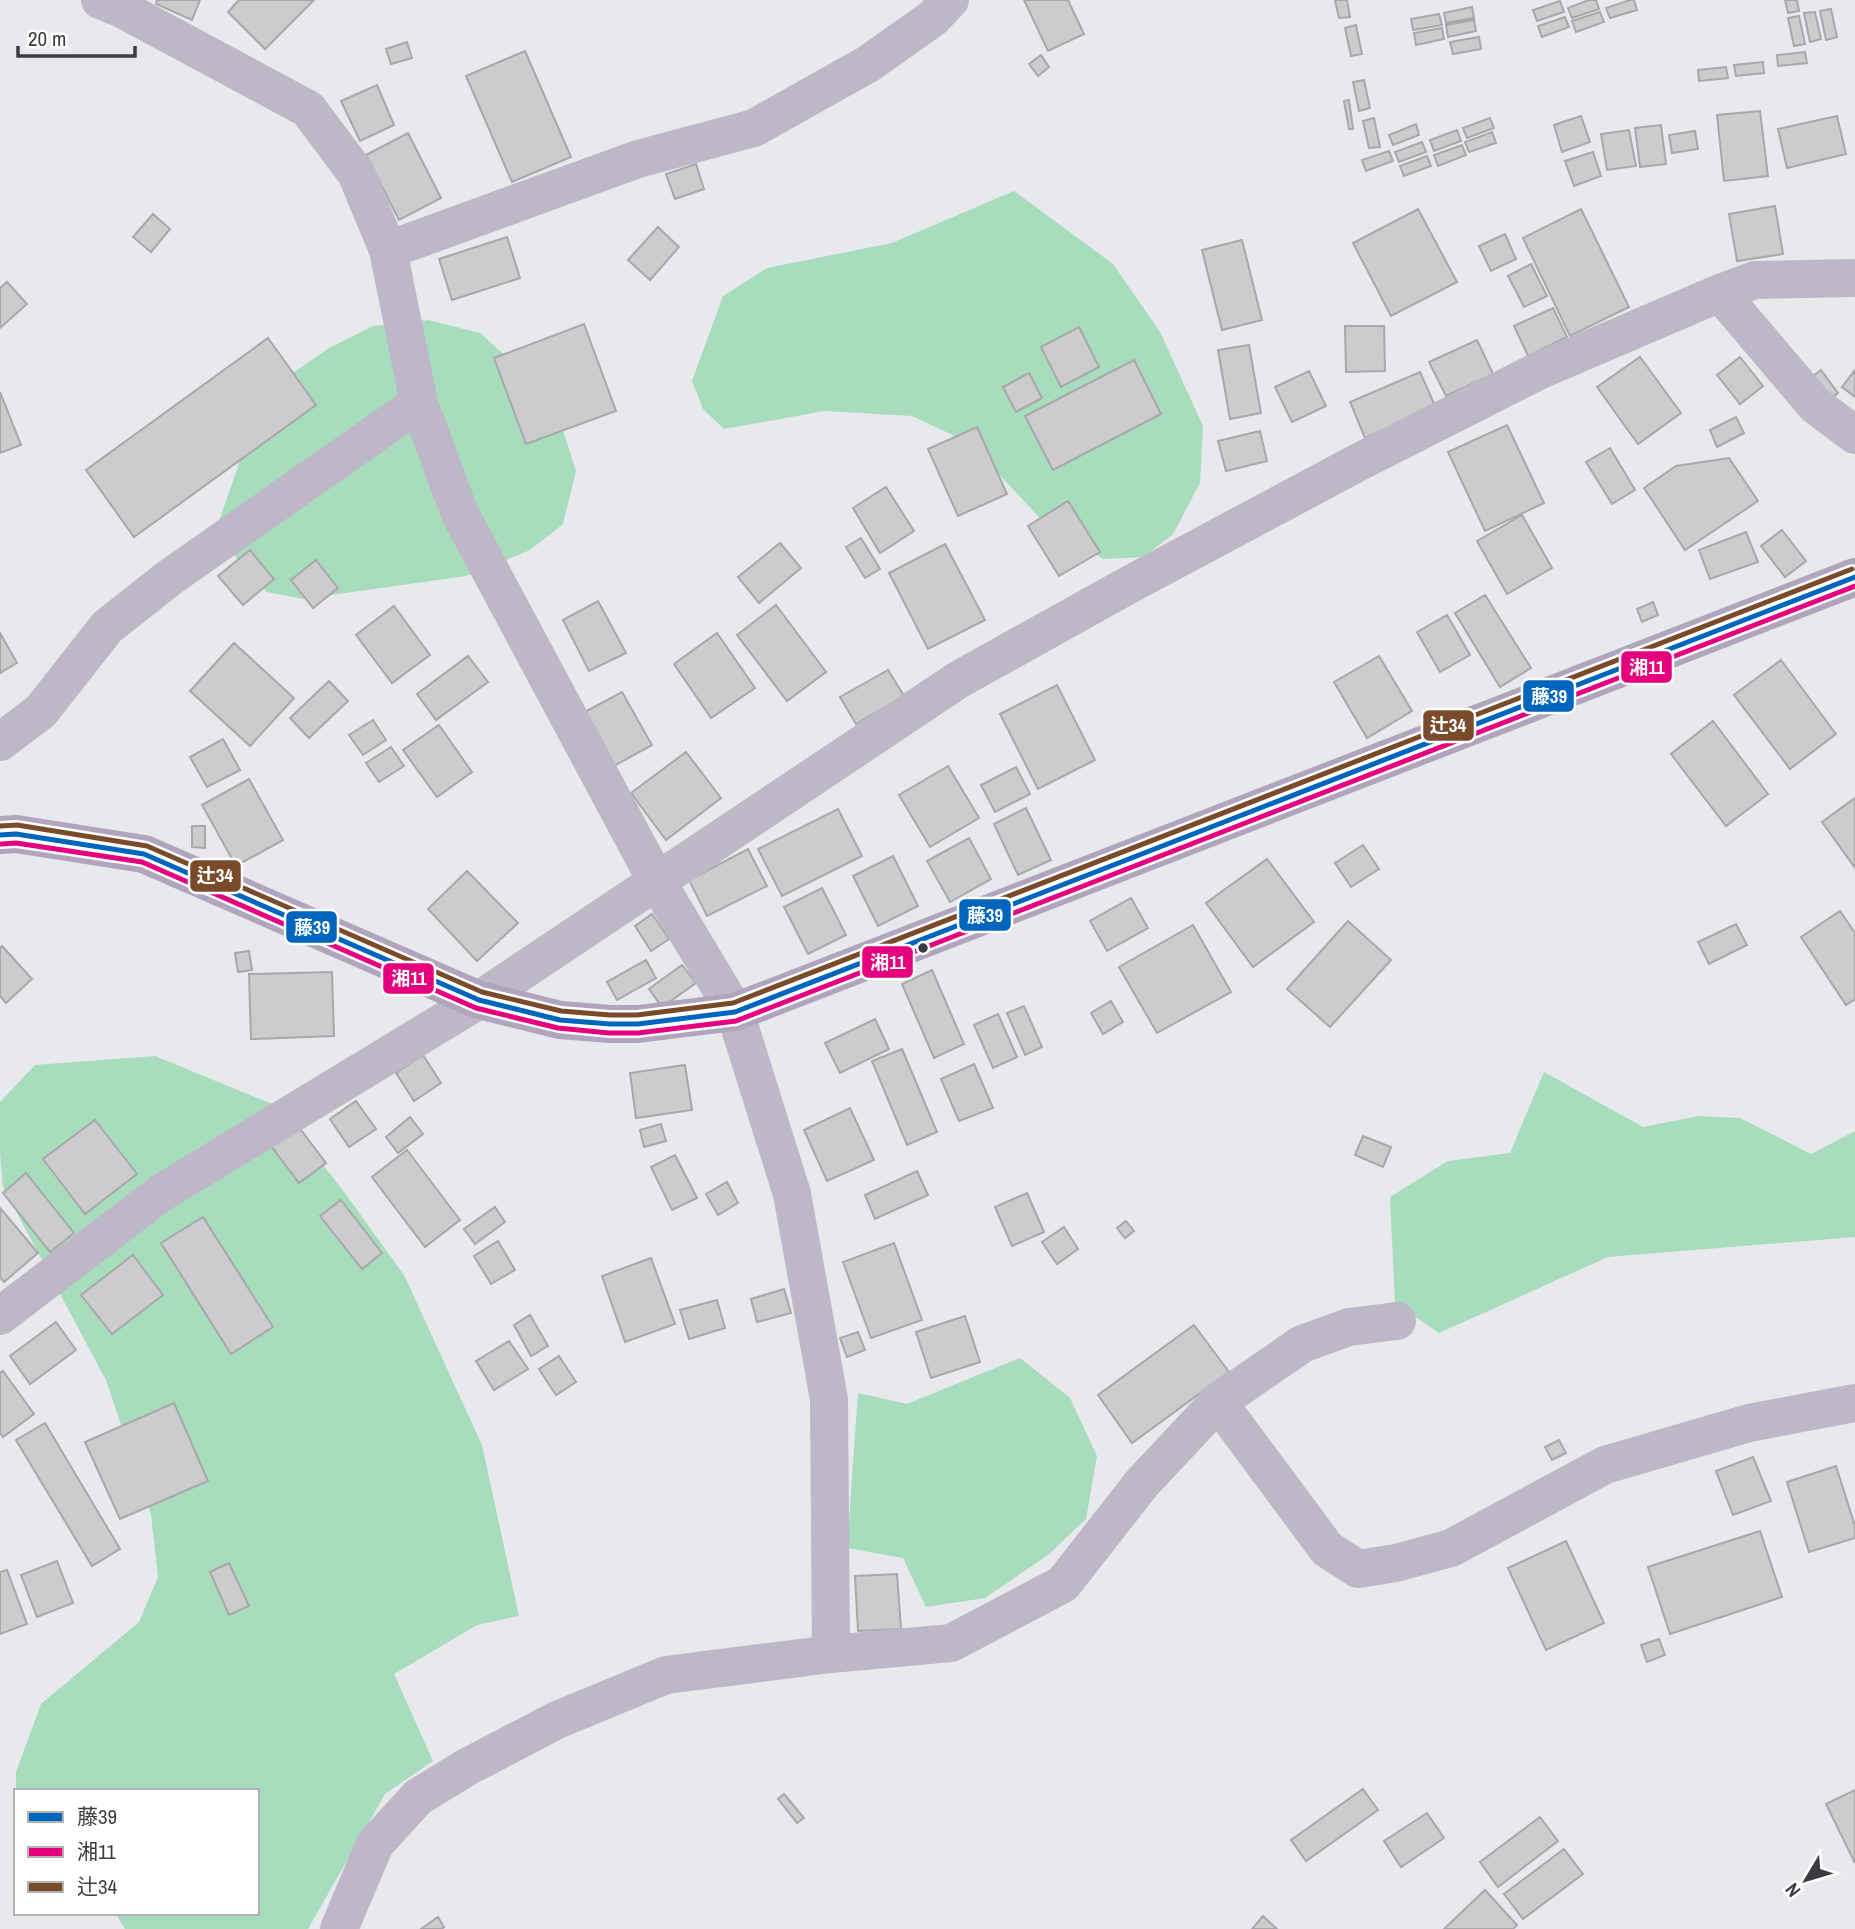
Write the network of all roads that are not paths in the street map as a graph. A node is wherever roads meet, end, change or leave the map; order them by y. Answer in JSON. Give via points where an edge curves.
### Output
{"nodes":[{"id":1,"x":950,"y":0,"type":"edge"},
{"id":2,"x":116,"y":3,"type":"edge"},
{"id":3,"x":388,"y":250,"type":"junction"},
{"id":4,"x":1855,"y":278,"type":"edge"},
{"id":5,"x":1720,"y":293,"type":"junction"},
{"id":6,"x":419,"y":404,"type":"junction"},
{"id":7,"x":1854,"y":432,"type":"edge"},
{"id":8,"x":1855,"y":576,"type":"edge"},
{"id":9,"x":0,"y":742,"type":"edge"},
{"id":10,"x":0,"y":835,"type":"edge"},
{"id":11,"x":656,"y":880,"type":"junction"},
{"id":12,"x":479,"y":1000,"type":"junction"},
{"id":13,"x":735,"y":1012,"type":"junction"},
{"id":14,"x":0,"y":1316,"type":"edge"},
{"id":15,"x":1397,"y":1321,"type":"dead end"},
{"id":16,"x":1218,"y":1402,"type":"junction"},
{"id":17,"x":1855,"y":1403,"type":"edge"},
{"id":18,"x":831,"y":1654,"type":"junction"},
{"id":19,"x":339,"y":1929,"type":"edge"}],
"edges":[{"from":1,"to":3,"type":"street","via":[[933,18],[868,64],[754,128],[638,159]]},
{"from":2,"to":3,"type":"street","via":[[308,109],[356,173]]},
{"from":3,"to":6,"type":"street"},
{"from":4,"to":5,"type":"street","via":[[1755,280]]},
{"from":5,"to":7,"type":"street","via":[[1815,405]]},
{"from":5,"to":11,"type":"street","via":[[1538,370],[1125,587],[958,680]]},
{"from":6,"to":9,"type":"street","via":[[169,578],[107,627],[41,711]]},
{"from":6,"to":11,"type":"street","via":[[460,514]]},
{"from":8,"to":13,"type":"main road"},
{"from":10,"to":12,"type":"main road","via":[[144,854]]},
{"from":11,"to":12,"type":"street"},
{"from":11,"to":13,"type":"street"},
{"from":12,"to":13,"type":"main road","via":[[560,1020],[610,1024]]},
{"from":12,"to":14,"type":"street","via":[[161,1193]]},
{"from":13,"to":18,"type":"street","via":[[792,1194],[829,1399]]},
{"from":15,"to":16,"type":"street","via":[[1349,1327],[1302,1344]]},
{"from":16,"to":17,"type":"street","via":[[1327,1549],[1358,1569],[1451,1548],[1605,1465],[1749,1423]]},
{"from":16,"to":18,"type":"street","via":[[1142,1483],[1063,1584],[951,1643]]},
{"from":18,"to":19,"type":"street","via":[[666,1675],[557,1720],[467,1767],[418,1797],[375,1844]]}]}
